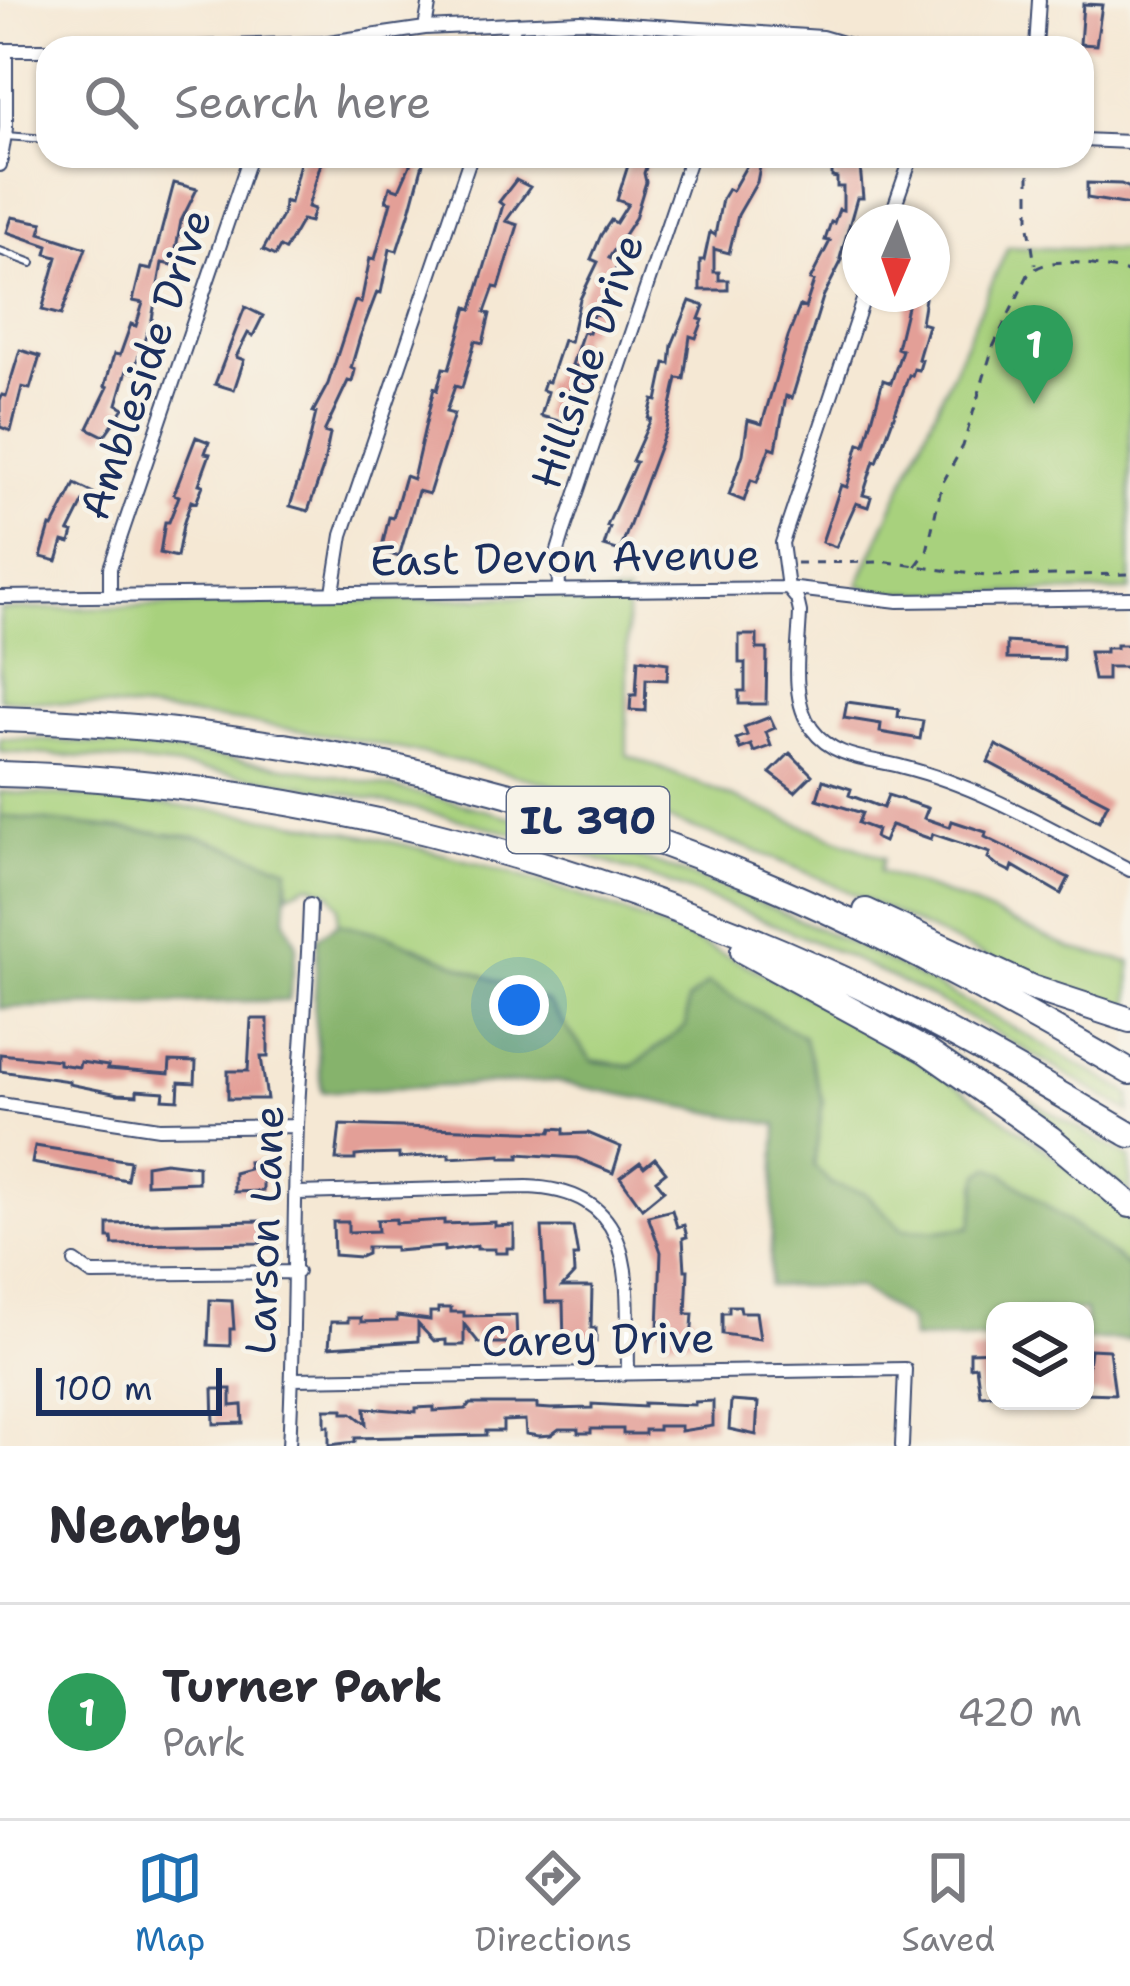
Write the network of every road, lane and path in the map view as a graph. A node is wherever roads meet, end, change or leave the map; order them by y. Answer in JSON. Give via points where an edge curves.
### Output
{"nodes":[{"id":1,"x":430,"y":0,"type":"edge"},
{"id":2,"x":1039,"y":0,"type":"edge"},
{"id":3,"x":515,"y":25,"type":"junction"},
{"id":4,"x":425,"y":28,"type":"junction"},
{"id":5,"x":734,"y":31,"type":"junction"},
{"id":6,"x":364,"y":36,"type":"edge"},
{"id":7,"x":511,"y":36,"type":"edge"},
{"id":8,"x":732,"y":36,"type":"edge"},
{"id":9,"x":807,"y":36,"type":"edge"},
{"id":10,"x":1037,"y":36,"type":"edge"},
{"id":11,"x":3,"y":50,"type":"edge"},
{"id":12,"x":36,"y":50,"type":"edge"},
{"id":13,"x":5,"y":136,"type":"junction"},
{"id":14,"x":36,"y":138,"type":"edge"},
{"id":15,"x":1094,"y":140,"type":"edge"},
{"id":16,"x":1130,"y":142,"type":"edge"},
{"id":17,"x":1,"y":158,"type":"edge"},
{"id":18,"x":246,"y":168,"type":"edge"},
{"id":19,"x":467,"y":168,"type":"edge"},
{"id":20,"x":687,"y":168,"type":"edge"},
{"id":21,"x":908,"y":168,"type":"edge"},
{"id":22,"x":1029,"y":168,"type":"edge"},
{"id":23,"x":895,"y":204,"type":"edge"},
{"id":24,"x":0,"y":251,"type":"edge"},
{"id":25,"x":32,"y":263,"type":"dead end"},
{"id":26,"x":1035,"y":267,"type":"junction"},
{"id":27,"x":1130,"y":273,"type":"edge"},
{"id":28,"x":859,"y":312,"type":"edge"},
{"id":29,"x":927,"y":551,"type":"junction"},
{"id":30,"x":782,"y":563,"type":"junction"},
{"id":31,"x":916,"y":566,"type":"junction"},
{"id":32,"x":934,"y":570,"type":"junction"},
{"id":33,"x":1130,"y":574,"type":"edge"},
{"id":34,"x":788,"y":588,"type":"junction"},
{"id":35,"x":559,"y":590,"type":"junction"},
{"id":36,"x":333,"y":592,"type":"junction"},
{"id":37,"x":110,"y":595,"type":"junction"},
{"id":38,"x":0,"y":597,"type":"edge"},
{"id":39,"x":1130,"y":598,"type":"edge"},
{"id":40,"x":0,"y":718,"type":"edge"},
{"id":41,"x":0,"y":774,"type":"edge"},
{"id":42,"x":1130,"y":871,"type":"edge"},
{"id":43,"x":757,"y":880,"type":"junction"},
{"id":44,"x":310,"y":904,"type":"dead end"},
{"id":45,"x":686,"y":912,"type":"junction"},
{"id":46,"x":1130,"y":1020,"type":"edge"},
{"id":47,"x":1130,"y":1072,"type":"edge"},
{"id":48,"x":0,"y":1104,"type":"edge"},
{"id":49,"x":297,"y":1126,"type":"junction"},
{"id":50,"x":1130,"y":1135,"type":"edge"},
{"id":51,"x":298,"y":1192,"type":"junction"},
{"id":52,"x":1130,"y":1205,"type":"edge"},
{"id":53,"x":75,"y":1262,"type":"dead end"},
{"id":54,"x":297,"y":1272,"type":"junction"},
{"id":55,"x":628,"y":1371,"type":"junction"},
{"id":56,"x":293,"y":1379,"type":"junction"},
{"id":57,"x":289,"y":1446,"type":"edge"},
{"id":58,"x":902,"y":1446,"type":"edge"}],
"edges":[{"from":1,"to":4,"type":"street"},
{"from":2,"to":10,"type":"street"},
{"from":3,"to":4,"type":"street"},
{"from":3,"to":5,"type":"street","via":[[580,20]]},
{"from":3,"to":7,"type":"street"},
{"from":4,"to":6,"type":"street"},
{"from":5,"to":8,"type":"street"},
{"from":5,"to":9,"type":"street"},
{"from":11,"to":12,"type":"street"},
{"from":11,"to":13,"type":"street"},
{"from":13,"to":14,"type":"lane"},
{"from":13,"to":17,"type":"street"},
{"from":15,"to":16,"type":"street"},
{"from":18,"to":37,"type":"street","name":"Ambleside Drive","via":[[110,568]]},
{"from":19,"to":36,"type":"street","via":[[341,535]]},
{"from":20,"to":35,"type":"street","name":"Hillside Drive","via":[[558,551]]},
{"from":21,"to":23,"type":"street"},
{"from":22,"to":26,"type":"path"},
{"from":24,"to":25,"type":"lane"},
{"from":26,"to":27,"type":"path"},
{"from":26,"to":29,"type":"path","via":[[993,347],[963,446],[942,484]]},
{"from":28,"to":30,"type":"street","via":[[787,522]]},
{"from":29,"to":31,"type":"path"},
{"from":29,"to":32,"type":"path"},
{"from":30,"to":31,"type":"path"},
{"from":30,"to":34,"type":"street"},
{"from":31,"to":32,"type":"path"},
{"from":32,"to":33,"type":"path"},
{"from":34,"to":35,"type":"street","name":"East Devon Avenue"},
{"from":34,"to":39,"type":"street","name":"East Devon Avenue","via":[[898,601]]},
{"from":34,"to":42,"type":"street","via":[[800,612],[800,709],[819,739],[843,754],[906,767],[999,802]]},
{"from":35,"to":36,"type":"street","name":"East Devon Avenue"},
{"from":36,"to":37,"type":"street","name":"East Devon Avenue"},
{"from":37,"to":38,"type":"street","name":"East Devon Avenue"},
{"from":40,"to":43,"type":"highway","number":"IL 390","via":[[192,734],[371,764],[570,814]]},
{"from":41,"to":45,"type":"highway","number":"IL 390","via":[[156,785],[381,821]]},
{"from":43,"to":46,"type":"highway","via":[[807,886],[1033,988]]},
{"from":43,"to":47,"type":"highway","number":"IL 390","via":[[915,953]]},
{"from":44,"to":49,"type":"street","name":"Larson Lane"},
{"from":45,"to":50,"type":"highway","number":"IL 390","via":[[888,1001]]},
{"from":45,"to":52,"type":"highway","via":[[926,1051]]},
{"from":48,"to":49,"type":"street","via":[[159,1128]]},
{"from":49,"to":51,"type":"street","name":"Larson Lane"},
{"from":51,"to":54,"type":"street","name":"Larson Lane"},
{"from":51,"to":55,"type":"street","via":[[527,1187],[583,1198],[605,1217],[623,1251]]},
{"from":53,"to":54,"type":"street","via":[[92,1274]]},
{"from":54,"to":56,"type":"street","name":"Larson Lane"},
{"from":55,"to":56,"type":"street","name":"Carey Drive"},
{"from":55,"to":58,"type":"street","name":"Carey Drive","via":[[905,1369]]},
{"from":56,"to":57,"type":"street","name":"Larson Lane"}]}
